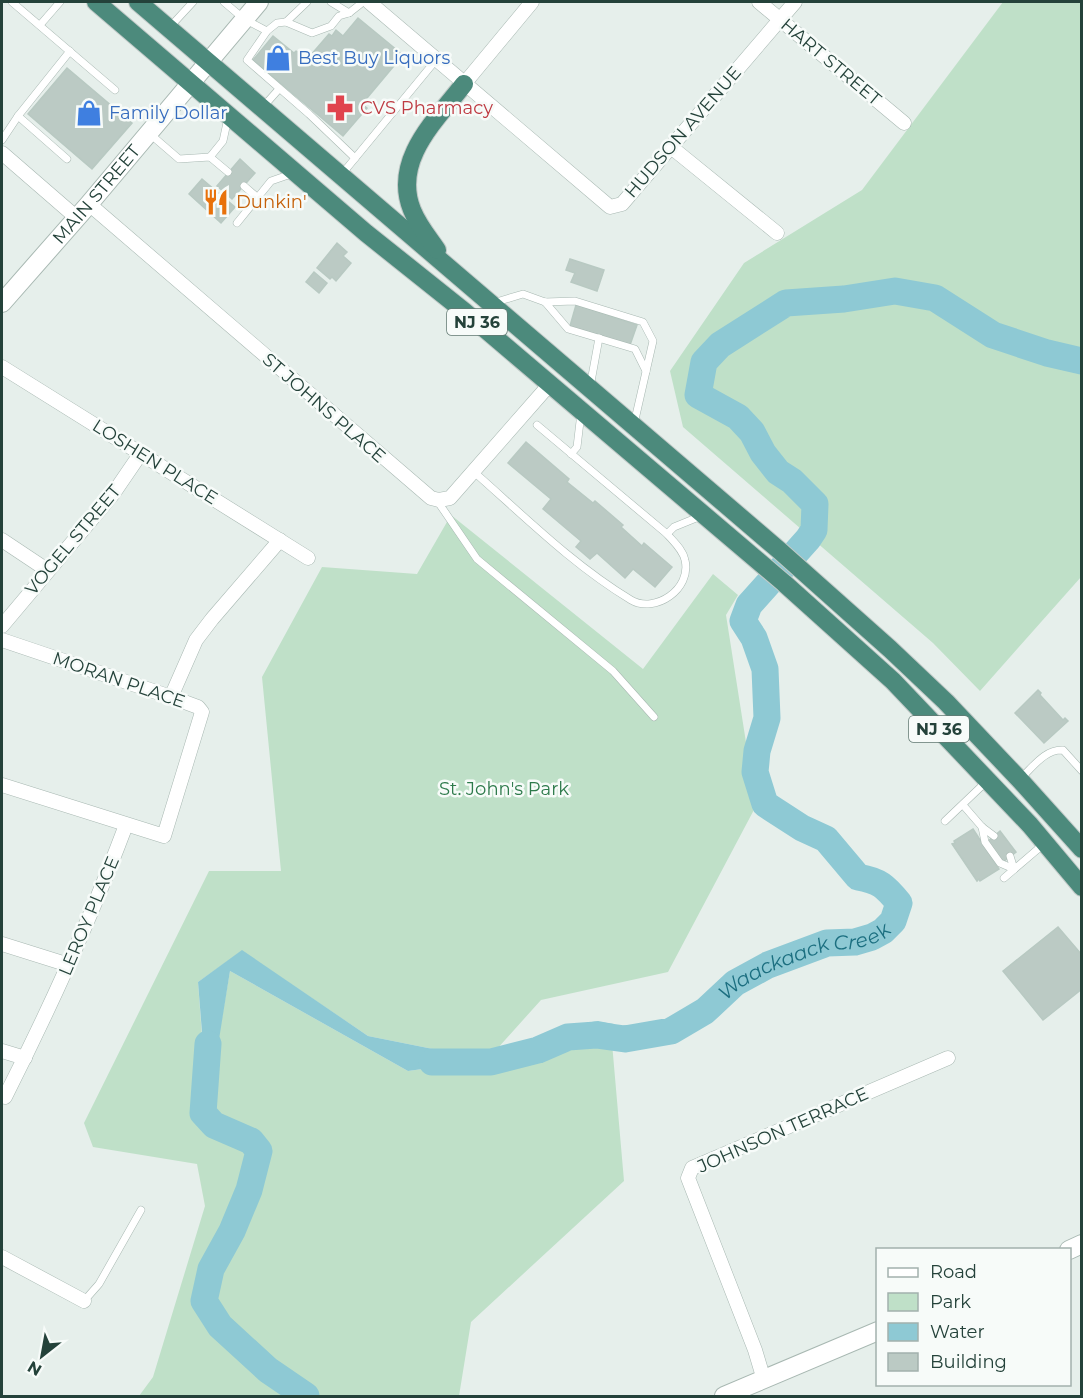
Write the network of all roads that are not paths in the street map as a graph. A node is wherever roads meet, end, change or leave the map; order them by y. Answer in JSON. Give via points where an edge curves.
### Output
{"nodes":[{"id":1,"x":12,"y":2,"type":"edge"},
{"id":2,"x":60,"y":2,"type":"edge"},
{"id":3,"x":96,"y":2,"type":"edge"},
{"id":4,"x":138,"y":2,"type":"edge"},
{"id":5,"x":193,"y":2,"type":"edge"},
{"id":6,"x":224,"y":2,"type":"edge"},
{"id":7,"x":259,"y":2,"type":"edge"},
{"id":8,"x":307,"y":2,"type":"edge"},
{"id":9,"x":331,"y":2,"type":"edge"},
{"id":10,"x":363,"y":2,"type":"edge"},
{"id":11,"x":369,"y":2,"type":"edge"},
{"id":12,"x":532,"y":2,"type":"edge"},
{"id":13,"x":759,"y":2,"type":"edge"},
{"id":14,"x":795,"y":2,"type":"edge"},
{"id":15,"x":350,"y":13,"type":"junction"},
{"id":16,"x":244,"y":19,"type":"junction"},
{"id":17,"x":780,"y":19,"type":"junction"},
{"id":18,"x":286,"y":22,"type":"junction"},
{"id":19,"x":40,"y":25,"type":"junction"},
{"id":20,"x":169,"y":28,"type":"junction"},
{"id":21,"x":267,"y":31,"type":"junction"},
{"id":22,"x":70,"y":51,"type":"junction"},
{"id":23,"x":436,"y":60,"type":"junction"},
{"id":24,"x":208,"y":62,"type":"junction"},
{"id":25,"x":191,"y":83,"type":"junction"},
{"id":26,"x":464,"y":84,"type":"junction"},
{"id":27,"x":279,"y":89,"type":"junction"},
{"id":28,"x":115,"y":90,"type":"dead end"},
{"id":29,"x":262,"y":109,"type":"junction"},
{"id":30,"x":18,"y":116,"type":"junction"},
{"id":31,"x":229,"y":116,"type":"junction"},
{"id":32,"x":904,"y":123,"type":"dead end"},
{"id":33,"x":149,"y":133,"type":"junction"},
{"id":34,"x":2,"y":140,"type":"edge"},
{"id":35,"x":671,"y":147,"type":"junction"},
{"id":36,"x":2,"y":153,"type":"edge"},
{"id":37,"x":210,"y":157,"type":"junction"},
{"id":38,"x":355,"y":158,"type":"junction"},
{"id":39,"x":67,"y":159,"type":"dead end"},
{"id":40,"x":228,"y":172,"type":"dead end"},
{"id":41,"x":296,"y":173,"type":"junction"},
{"id":42,"x":340,"y":176,"type":"junction"},
{"id":43,"x":244,"y":186,"type":"dead end"},
{"id":44,"x":258,"y":198,"type":"junction"},
{"id":45,"x":89,"y":204,"type":"junction"},
{"id":46,"x":77,"y":218,"type":"junction"},
{"id":47,"x":237,"y":223,"type":"dead end"},
{"id":48,"x":777,"y":233,"type":"dead end"},
{"id":49,"x":452,"y":271,"type":"junction"},
{"id":50,"x":545,"y":302,"type":"junction"},
{"id":51,"x":2,"y":303,"type":"edge"},
{"id":52,"x":490,"y":304,"type":"junction"},
{"id":53,"x":599,"y":338,"type":"junction"},
{"id":54,"x":2,"y":368,"type":"edge"},
{"id":55,"x":646,"y":371,"type":"junction"},
{"id":56,"x":550,"y":384,"type":"junction"},
{"id":57,"x":590,"y":389,"type":"junction"},
{"id":58,"x":581,"y":411,"type":"junction"},
{"id":59,"x":537,"y":425,"type":"dead end"},
{"id":60,"x":633,"y":426,"type":"junction"},
{"id":61,"x":141,"y":453,"type":"junction"},
{"id":62,"x":571,"y":454,"type":"junction"},
{"id":63,"x":474,"y":472,"type":"junction"},
{"id":64,"x":436,"y":499,"type":"junction"},
{"id":65,"x":703,"y":515,"type":"junction"},
{"id":66,"x":667,"y":534,"type":"junction"},
{"id":67,"x":2,"y":540,"type":"edge"},
{"id":68,"x":280,"y":540,"type":"junction"},
{"id":69,"x":308,"y":558,"type":"dead end"},
{"id":70,"x":47,"y":570,"type":"junction"},
{"id":71,"x":2,"y":626,"type":"edge"},
{"id":72,"x":2,"y":640,"type":"edge"},
{"id":73,"x":171,"y":697,"type":"junction"},
{"id":74,"x":654,"y":717,"type":"dead end"},
{"id":75,"x":1082,"y":771,"type":"edge"},
{"id":76,"x":1019,"y":779,"type":"junction"},
{"id":77,"x":988,"y":781,"type":"junction"},
{"id":78,"x":2,"y":785,"type":"edge"},
{"id":79,"x":963,"y":805,"type":"junction"},
{"id":80,"x":945,"y":821,"type":"dead end"},
{"id":81,"x":126,"y":825,"type":"junction"},
{"id":82,"x":982,"y":827,"type":"junction"},
{"id":83,"x":994,"y":836,"type":"dead end"},
{"id":84,"x":1045,"y":843,"type":"junction"},
{"id":85,"x":1082,"y":849,"type":"edge"},
{"id":86,"x":1010,"y":856,"type":"dead end"},
{"id":87,"x":1014,"y":869,"type":"junction"},
{"id":88,"x":1004,"y":878,"type":"dead end"},
{"id":89,"x":1082,"y":886,"type":"edge"},
{"id":90,"x":2,"y":944,"type":"edge"},
{"id":91,"x":69,"y":965,"type":"junction"},
{"id":92,"x":2,"y":1051,"type":"edge"},
{"id":93,"x":25,"y":1058,"type":"junction"},
{"id":94,"x":948,"y":1058,"type":"dead end"},
{"id":95,"x":5,"y":1097,"type":"dead end"},
{"id":96,"x":141,"y":1210,"type":"dead end"},
{"id":97,"x":2,"y":1257,"type":"edge"},
{"id":98,"x":84,"y":1301,"type":"joint"},
{"id":99,"x":876,"y":1332,"type":"edge"},
{"id":100,"x":764,"y":1380,"type":"junction"},
{"id":101,"x":724,"y":1396,"type":"edge"}],
"edges":[{"from":1,"to":19,"type":"lane"},
{"from":2,"to":19,"type":"lane"},
{"from":3,"to":25,"type":"highway","number":"NJ 36"},
{"from":4,"to":20,"type":"highway","number":"NJ 36"},
{"from":5,"to":20,"type":"lane"},
{"from":6,"to":16,"type":"lane"},
{"from":7,"to":16,"type":"street","name":"MAIN STREET"},
{"from":8,"to":18,"type":"lane"},
{"from":9,"to":15,"type":"lane"},
{"from":10,"to":15,"type":"lane"},
{"from":11,"to":23,"type":"street","name":"HUDSON AVENUE"},
{"from":12,"to":26,"type":"street"},
{"from":13,"to":17,"type":"street","name":"HART STREET"},
{"from":14,"to":17,"type":"street","name":"HUDSON AVENUE"},
{"from":15,"to":18,"type":"lane","via":[[312,33]]},
{"from":16,"to":21,"type":"lane"},
{"from":16,"to":24,"type":"street","name":"MAIN STREET"},
{"from":17,"to":32,"type":"street","name":"HART STREET"},
{"from":17,"to":35,"type":"street","name":"HUDSON AVENUE"},
{"from":18,"to":21,"type":"lane"},
{"from":19,"to":22,"type":"lane"},
{"from":20,"to":24,"type":"highway","number":"NJ 36"},
{"from":21,"to":27,"type":"lane","via":[[247,60]]},
{"from":22,"to":28,"type":"lane"},
{"from":22,"to":30,"type":"lane"},
{"from":23,"to":26,"type":"street","name":"HUDSON AVENUE"},
{"from":23,"to":38,"type":"lane"},
{"from":24,"to":25,"type":"street","name":"MAIN STREET"},
{"from":24,"to":29,"type":"highway","number":"NJ 36"},
{"from":25,"to":31,"type":"highway","number":"NJ 36"},
{"from":25,"to":33,"type":"street","name":"MAIN STREET"},
{"from":26,"to":35,"type":"street","name":"HUDSON AVENUE","via":[[610,207],[621,204]]},
{"from":26,"to":49,"type":"highway","via":[[420,140],[407,182],[409,201],[418,222]]},
{"from":27,"to":29,"type":"lane"},
{"from":27,"to":38,"type":"lane"},
{"from":29,"to":42,"type":"highway","number":"NJ 36"},
{"from":30,"to":34,"type":"lane"},
{"from":30,"to":39,"type":"lane"},
{"from":31,"to":37,"type":"lane","via":[[223,141]]},
{"from":31,"to":41,"type":"highway","number":"NJ 36"},
{"from":33,"to":37,"type":"lane","via":[[179,159]]},
{"from":33,"to":45,"type":"street","name":"MAIN STREET"},
{"from":35,"to":48,"type":"street"},
{"from":36,"to":46,"type":"street"},
{"from":37,"to":40,"type":"lane"},
{"from":38,"to":42,"type":"lane"},
{"from":41,"to":44,"type":"lane","via":[[271,181]]},
{"from":41,"to":56,"type":"highway","number":"NJ 36"},
{"from":42,"to":49,"type":"highway","number":"NJ 36"},
{"from":43,"to":44,"type":"lane"},
{"from":44,"to":47,"type":"lane"},
{"from":45,"to":46,"type":"street","name":"MAIN STREET"},
{"from":45,"to":64,"type":"street","name":"ST JOHNS PLACE","via":[[410,482]]},
{"from":46,"to":51,"type":"street","name":"MAIN STREET"},
{"from":49,"to":52,"type":"highway","number":"NJ 36"},
{"from":50,"to":52,"type":"lane","via":[[524,294]]},
{"from":50,"to":53,"type":"lane","via":[[568,328]]},
{"from":50,"to":55,"type":"lane","via":[[575,302],[643,322],[653,341]]},
{"from":52,"to":57,"type":"highway","number":"NJ 36"},
{"from":53,"to":55,"type":"lane","via":[[636,350]]},
{"from":53,"to":57,"type":"lane"},
{"from":54,"to":61,"type":"street","name":"LOSHEN PLACE"},
{"from":55,"to":60,"type":"lane"},
{"from":56,"to":58,"type":"highway","number":"NJ 36"},
{"from":56,"to":63,"type":"street"},
{"from":57,"to":60,"type":"highway","number":"NJ 36"},
{"from":58,"to":62,"type":"lane","via":[[577,447]]},
{"from":58,"to":65,"type":"highway","number":"NJ 36"},
{"from":59,"to":62,"type":"lane"},
{"from":60,"to":76,"type":"highway","number":"NJ 36","via":[[890,648]]},
{"from":61,"to":68,"type":"street","name":"LOSHEN PLACE"},
{"from":61,"to":70,"type":"street","name":"VOGEL STREET","via":[[113,494]]},
{"from":62,"to":66,"type":"lane"},
{"from":63,"to":64,"type":"street","via":[[450,498]]},
{"from":63,"to":66,"type":"lane","via":[[590,572],[634,602],[650,606],[665,600],[682,582],[686,561]]},
{"from":64,"to":74,"type":"lane","via":[[477,559],[613,671]]},
{"from":65,"to":66,"type":"lane"},
{"from":65,"to":77,"type":"highway","number":"NJ 36","via":[[893,681]]},
{"from":67,"to":70,"type":"street"},
{"from":68,"to":69,"type":"street","name":"LOSHEN PLACE"},
{"from":68,"to":73,"type":"street","via":[[196,640]]},
{"from":70,"to":71,"type":"street","name":"VOGEL STREET"},
{"from":72,"to":73,"type":"street","name":"MORAN PLACE"},
{"from":73,"to":81,"type":"street","name":"MORAN PLACE","via":[[202,712],[164,836]]},
{"from":75,"to":76,"type":"lane","via":[[1063,750],[1056,750],[1046,754]]},
{"from":76,"to":85,"type":"highway","number":"NJ 36"},
{"from":77,"to":79,"type":"lane"},
{"from":77,"to":84,"type":"highway","number":"NJ 36"},
{"from":78,"to":81,"type":"street"},
{"from":79,"to":80,"type":"lane"},
{"from":79,"to":82,"type":"lane"},
{"from":81,"to":91,"type":"street","name":"LEROY PLACE"},
{"from":82,"to":83,"type":"lane"},
{"from":82,"to":87,"type":"lane","via":[[986,842],[1000,863]]},
{"from":84,"to":87,"type":"lane"},
{"from":84,"to":89,"type":"highway","number":"NJ 36"},
{"from":86,"to":87,"type":"lane"},
{"from":87,"to":88,"type":"lane"},
{"from":90,"to":91,"type":"street"},
{"from":91,"to":93,"type":"street","name":"LEROY PLACE"},
{"from":92,"to":93,"type":"street"},
{"from":93,"to":95,"type":"street","name":"LEROY PLACE"},
{"from":94,"to":100,"type":"street","name":"JOHNSON TERRACE","via":[[692,1168],[688,1178]]},
{"from":96,"to":98,"type":"lane","via":[[99,1284]]},
{"from":97,"to":98,"type":"street"},
{"from":99,"to":100,"type":"street"},
{"from":100,"to":101,"type":"street"}]}
